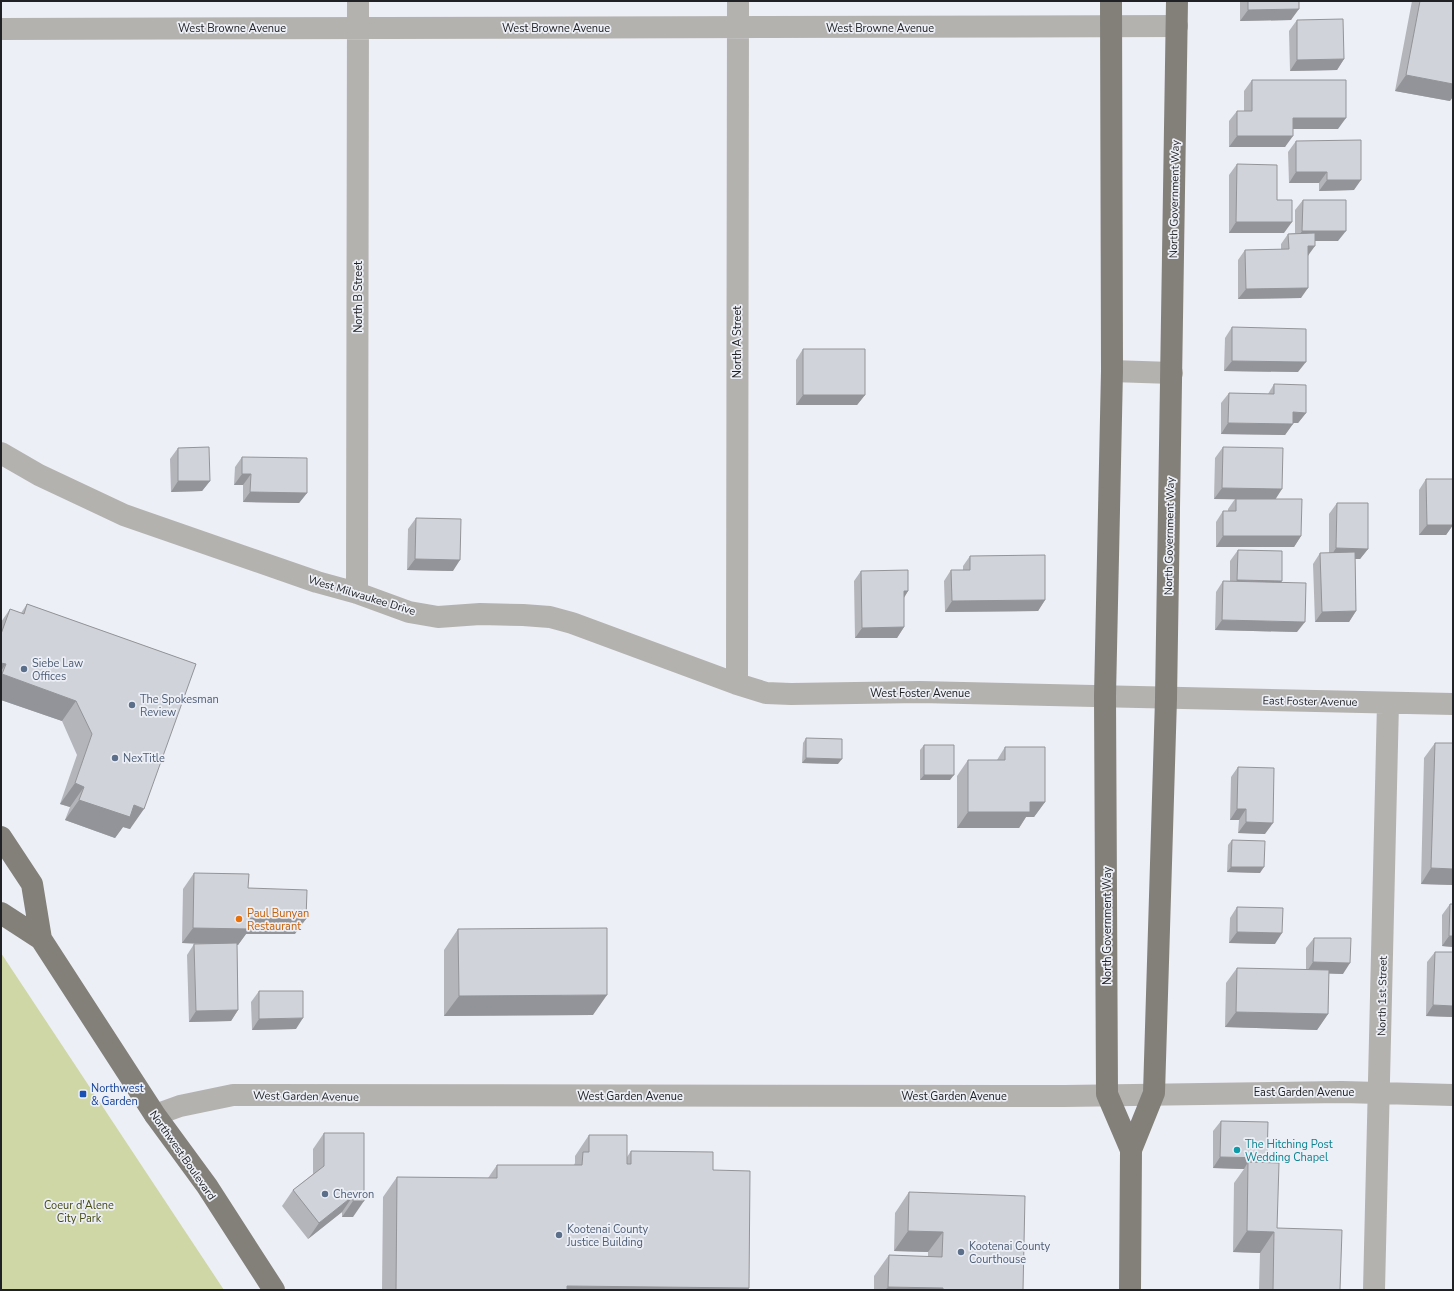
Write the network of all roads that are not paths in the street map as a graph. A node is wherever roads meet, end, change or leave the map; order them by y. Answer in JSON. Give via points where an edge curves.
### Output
{"nodes":[{"id":1,"x":358,"y":1,"type":"edge"},
{"id":2,"x":738,"y":1,"type":"edge"},
{"id":3,"x":1111,"y":1,"type":"edge"},
{"id":4,"x":1177,"y":1,"type":"edge"},
{"id":5,"x":1177,"y":26,"type":"junction"},
{"id":6,"x":1111,"y":27,"type":"junction"},
{"id":7,"x":358,"y":28,"type":"junction"},
{"id":8,"x":738,"y":28,"type":"junction"},
{"id":9,"x":1,"y":29,"type":"edge"},
{"id":10,"x":1112,"y":371,"type":"junction"},
{"id":11,"x":1172,"y":373,"type":"junction"},
{"id":12,"x":1,"y":453,"type":"edge"},
{"id":13,"x":357,"y":593,"type":"junction"},
{"id":14,"x":737,"y":684,"type":"junction"},
{"id":15,"x":1105,"y":696,"type":"junction"},
{"id":16,"x":1166,"y":699,"type":"junction"},
{"id":17,"x":1388,"y":703,"type":"junction"},
{"id":18,"x":1453,"y":704,"type":"edge"},
{"id":19,"x":1,"y":836,"type":"edge"},
{"id":20,"x":1,"y":913,"type":"edge"},
{"id":21,"x":41,"y":939,"type":"junction"},
{"id":22,"x":1380,"y":1092,"type":"junction"},
{"id":23,"x":1154,"y":1093,"type":"junction"},
{"id":24,"x":1107,"y":1094,"type":"junction"},
{"id":25,"x":1453,"y":1095,"type":"edge"},
{"id":26,"x":155,"y":1115,"type":"junction"},
{"id":27,"x":1131,"y":1150,"type":"junction"},
{"id":28,"x":274,"y":1290,"type":"edge"},
{"id":29,"x":1130,"y":1290,"type":"edge"},
{"id":30,"x":1374,"y":1290,"type":"edge"}],
"edges":[{"from":1,"to":7,"type":"street","name":"North B Street"},
{"from":2,"to":8,"type":"street","name":"North A Street"},
{"from":3,"to":6,"type":"main road","name":"North Government Way"},
{"from":4,"to":5,"type":"main road","name":"North Government Way"},
{"from":5,"to":6,"type":"street"},
{"from":5,"to":11,"type":"main road","name":"North Government Way"},
{"from":6,"to":8,"type":"street","name":"West Browne Avenue"},
{"from":6,"to":10,"type":"main road","name":"North Government Way"},
{"from":7,"to":8,"type":"street","name":"West Browne Avenue"},
{"from":7,"to":9,"type":"street","name":"West Browne Avenue"},
{"from":7,"to":13,"type":"street","name":"North B Street"},
{"from":8,"to":14,"type":"street","name":"North A Street"},
{"from":10,"to":11,"type":"street"},
{"from":10,"to":15,"type":"main road","name":"North Government Way"},
{"from":11,"to":16,"type":"main road","name":"North Government Way"},
{"from":12,"to":13,"type":"street","name":"West Milwaukee Drive","via":[[39,476],[124,514],[317,582]]},
{"from":13,"to":14,"type":"street","name":"West Milwaukee Drive","via":[[409,612],[438,617],[480,614],[550,617]]},
{"from":14,"to":15,"type":"street","name":"West Foster Avenue","via":[[766,692],[791,694],[920,692]]},
{"from":15,"to":16,"type":"street"},
{"from":15,"to":24,"type":"main road","name":"North Government Way"},
{"from":16,"to":17,"type":"street","name":"East Foster Avenue"},
{"from":16,"to":23,"type":"main road","name":"North Government Way"},
{"from":17,"to":18,"type":"street","name":"East Foster Avenue"},
{"from":17,"to":22,"type":"street","name":"North 1st Street"},
{"from":19,"to":21,"type":"main road","name":"Northwest Boulevard","via":[[32,884]]},
{"from":20,"to":21,"type":"main road","name":"Northwest Boulevard"},
{"from":21,"to":26,"type":"main road","name":"Northwest Boulevard"},
{"from":22,"to":23,"type":"street","name":"East Garden Avenue"},
{"from":22,"to":25,"type":"street","name":"East Garden Avenue"},
{"from":22,"to":30,"type":"street","name":"North 1st Street"},
{"from":23,"to":24,"type":"street","name":"East Garden Avenue"},
{"from":23,"to":27,"type":"main road","name":"North Government Way"},
{"from":24,"to":26,"type":"street","name":"West Garden Avenue","via":[[233,1095],[180,1106]]},
{"from":24,"to":27,"type":"main road","name":"North Government Way"},
{"from":26,"to":28,"type":"main road","name":"Northwest Boulevard","via":[[207,1186]]},
{"from":27,"to":29,"type":"main road","name":"North Government Way"}]}
